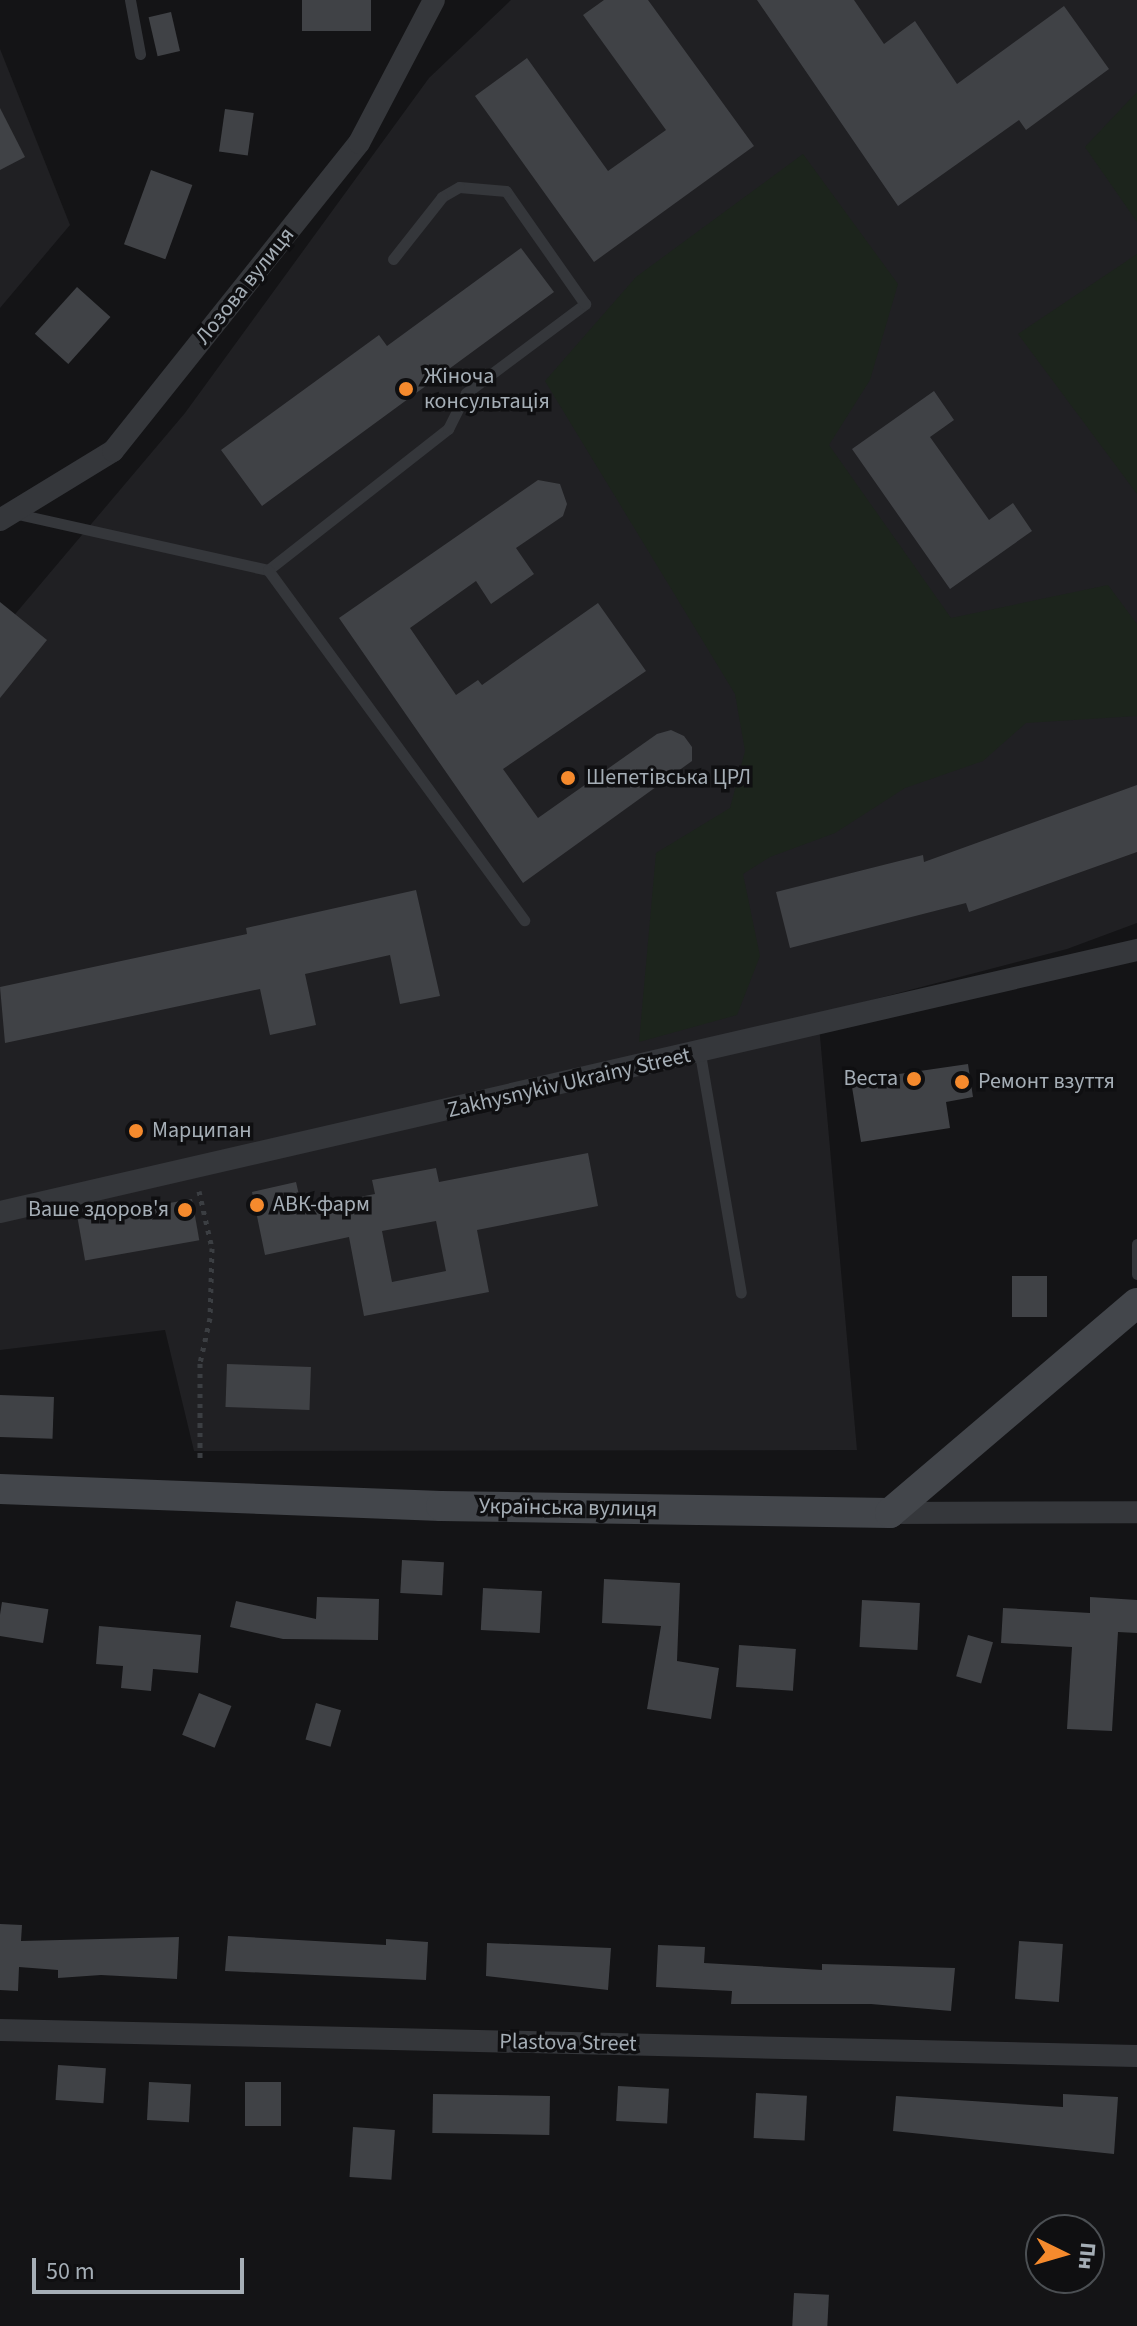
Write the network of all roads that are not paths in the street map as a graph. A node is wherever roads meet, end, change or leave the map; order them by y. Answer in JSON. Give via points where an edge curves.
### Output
{"nodes":[{"id":1,"x":130,"y":0,"type":"edge"},
{"id":2,"x":434,"y":0,"type":"edge"},
{"id":3,"x":140,"y":54,"type":"dead end"},
{"id":4,"x":393,"y":259,"type":"dead end"},
{"id":5,"x":6,"y":516,"type":"edge"},
{"id":6,"x":268,"y":570,"type":"junction"},
{"id":7,"x":524,"y":920,"type":"dead end"},
{"id":8,"x":1137,"y":950,"type":"edge"},
{"id":9,"x":700,"y":1054,"type":"junction"},
{"id":10,"x":0,"y":1212,"type":"edge"},
{"id":11,"x":1137,"y":1244,"type":"edge"},
{"id":12,"x":1137,"y":1274,"type":"edge"},
{"id":13,"x":741,"y":1293,"type":"dead end"},
{"id":14,"x":1137,"y":1303,"type":"edge"},
{"id":15,"x":0,"y":1489,"type":"edge"},
{"id":16,"x":1137,"y":1512,"type":"edge"},
{"id":17,"x":890,"y":1513,"type":"junction"},
{"id":18,"x":0,"y":2030,"type":"edge"},
{"id":19,"x":1137,"y":2056,"type":"edge"}],
"edges":[{"from":1,"to":3,"type":"lane"},
{"from":2,"to":5,"type":"street","name":"Лозова вулиця","via":[[359,143],[113,451]]},
{"from":4,"to":6,"type":"lane","via":[[450,192],[485,186],[506,191],[585,304],[466,393],[448,429]]},
{"from":5,"to":6,"type":"lane"},
{"from":6,"to":7,"type":"lane"},
{"from":8,"to":9,"type":"street","name":"Zakhysnykiv Ukrainy Street"},
{"from":9,"to":10,"type":"street","name":"Zakhysnykiv Ukrainy Street"},
{"from":9,"to":13,"type":"lane"},
{"from":11,"to":12,"type":"lane"},
{"from":14,"to":17,"type":"main road"},
{"from":15,"to":17,"type":"main road","name":"Українська вулиця","via":[[441,1506]]},
{"from":16,"to":17,"type":"street","name":"Українська вулиця"},
{"from":18,"to":19,"type":"street","name":"Plastova Street"}]}
